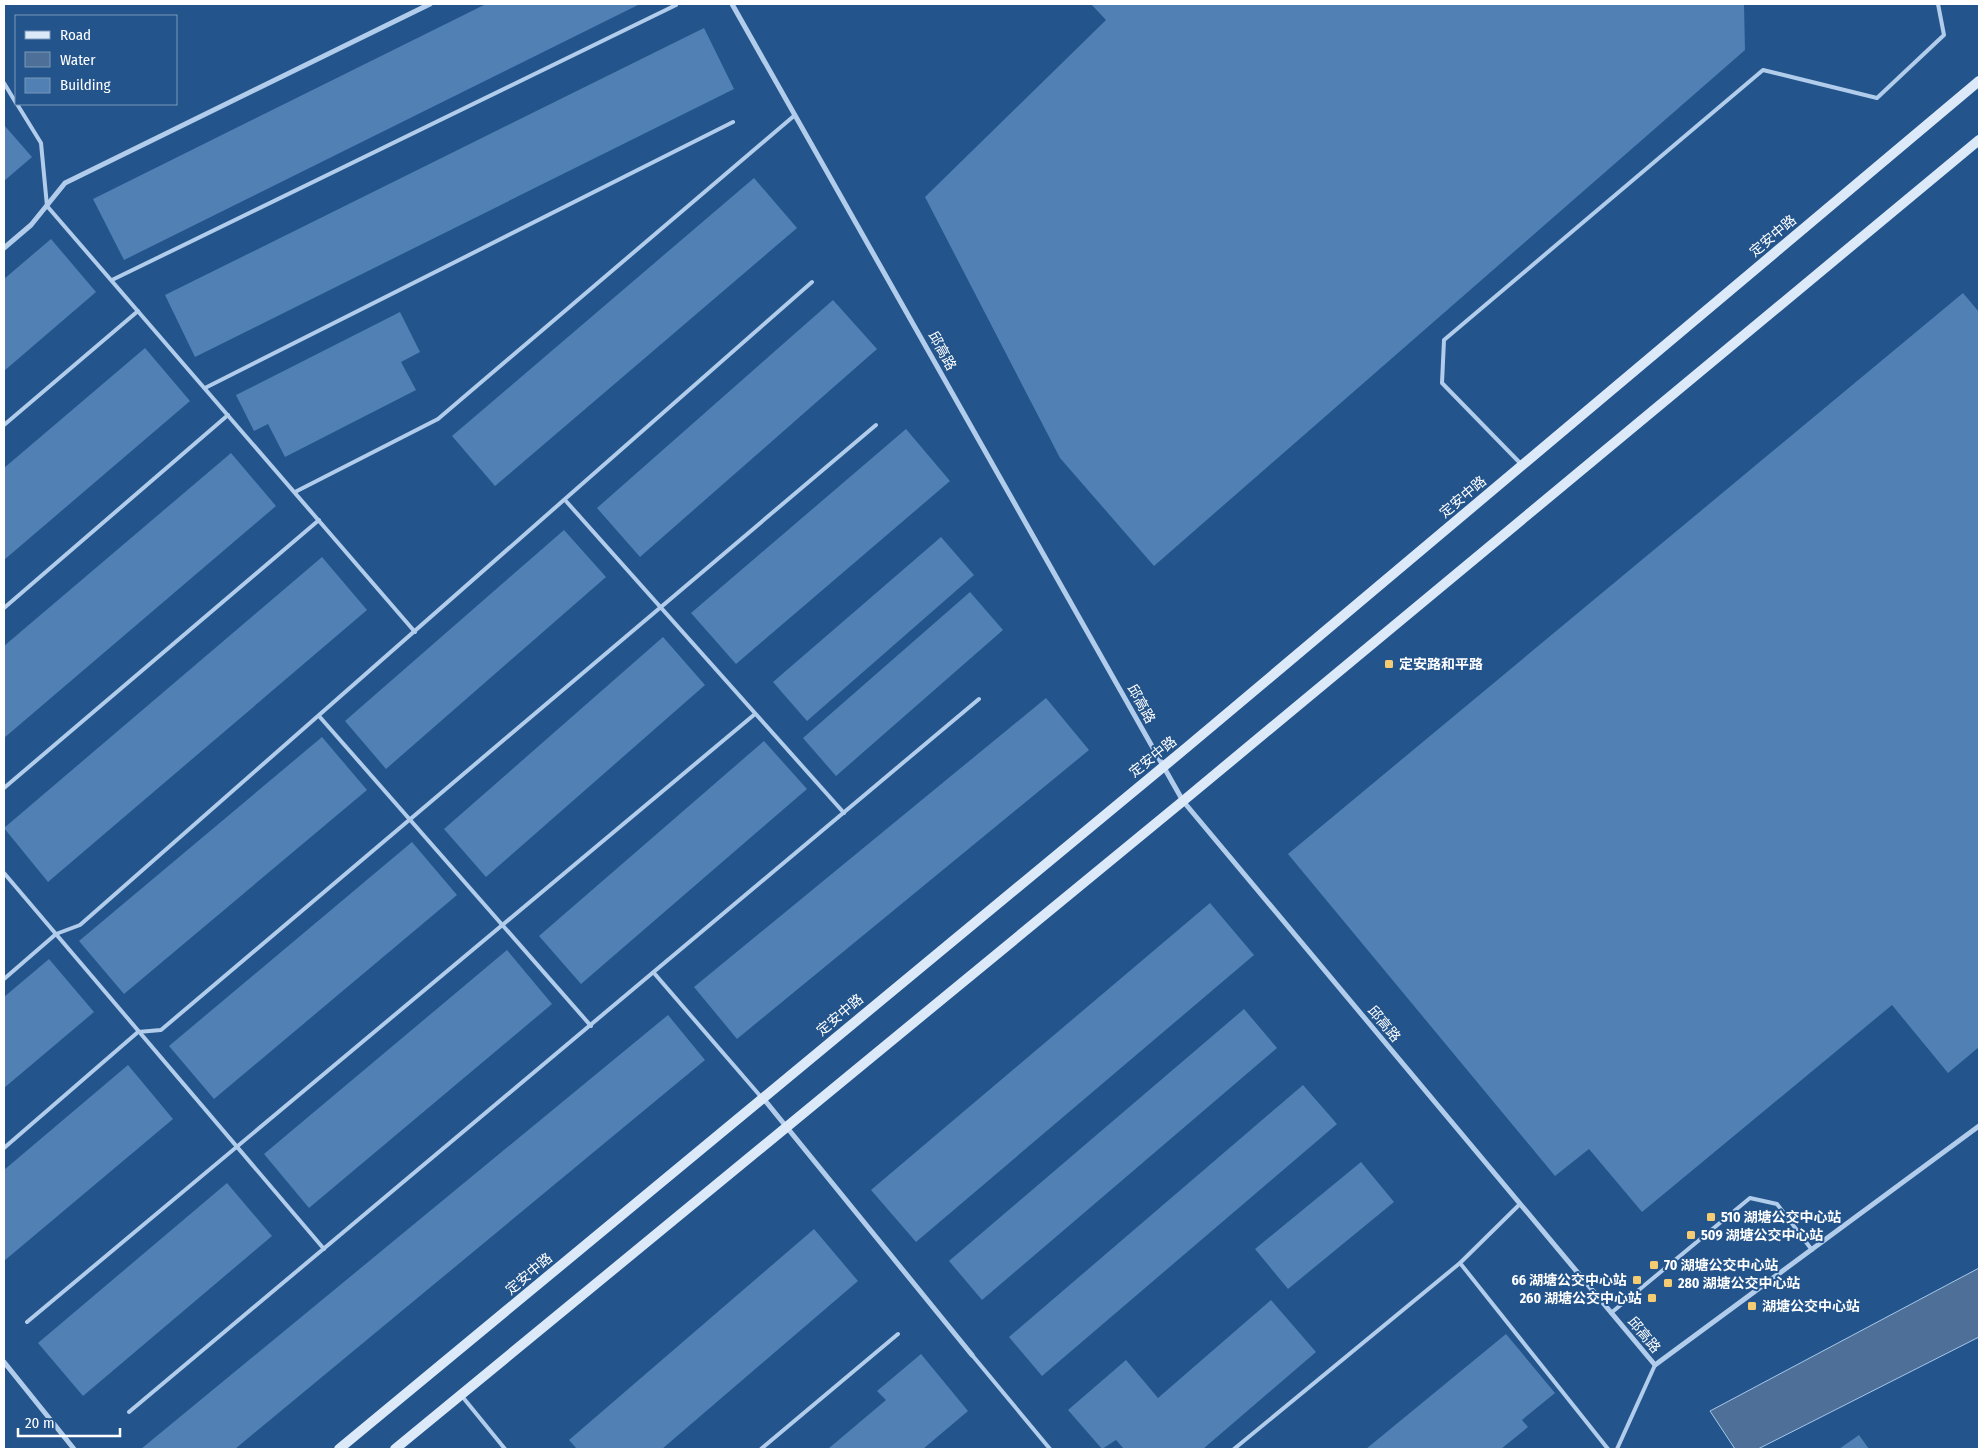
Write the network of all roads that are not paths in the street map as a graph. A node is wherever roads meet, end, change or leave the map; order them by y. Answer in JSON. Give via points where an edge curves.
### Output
{"nodes":[{"id":1,"x":430,"y":4,"type":"edge"},
{"id":2,"x":732,"y":4,"type":"edge"},
{"id":3,"x":1938,"y":4,"type":"edge"},
{"id":4,"x":676,"y":5,"type":"edge"},
{"id":5,"x":1979,"y":81,"type":"edge"},
{"id":6,"x":4,"y":83,"type":"edge"},
{"id":7,"x":15,"y":101,"type":"edge"},
{"id":8,"x":17,"y":105,"type":"edge"},
{"id":9,"x":795,"y":115,"type":"junction"},
{"id":10,"x":733,"y":122,"type":"dead end"},
{"id":11,"x":1979,"y":140,"type":"edge"},
{"id":12,"x":47,"y":206,"type":"junction"},
{"id":13,"x":4,"y":248,"type":"edge"},
{"id":14,"x":112,"y":280,"type":"junction"},
{"id":15,"x":812,"y":282,"type":"dead end"},
{"id":16,"x":138,"y":311,"type":"junction"},
{"id":17,"x":205,"y":388,"type":"junction"},
{"id":18,"x":228,"y":415,"type":"junction"},
{"id":19,"x":4,"y":425,"type":"edge"},
{"id":20,"x":876,"y":425,"type":"dead end"},
{"id":21,"x":1522,"y":465,"type":"junction"},
{"id":22,"x":295,"y":492,"type":"junction"},
{"id":23,"x":565,"y":500,"type":"junction"},
{"id":24,"x":319,"y":520,"type":"junction"},
{"id":25,"x":660,"y":607,"type":"junction"},
{"id":26,"x":4,"y":608,"type":"edge"},
{"id":27,"x":415,"y":632,"type":"junction"},
{"id":28,"x":979,"y":699,"type":"dead end"},
{"id":29,"x":755,"y":714,"type":"junction"},
{"id":30,"x":319,"y":716,"type":"junction"},
{"id":31,"x":1163,"y":766,"type":"junction"},
{"id":32,"x":4,"y":788,"type":"edge"},
{"id":33,"x":1183,"y":801,"type":"junction"},
{"id":34,"x":844,"y":813,"type":"junction"},
{"id":35,"x":410,"y":819,"type":"junction"},
{"id":36,"x":4,"y":873,"type":"edge"},
{"id":37,"x":502,"y":925,"type":"junction"},
{"id":38,"x":56,"y":934,"type":"junction"},
{"id":39,"x":654,"y":973,"type":"junction"},
{"id":40,"x":4,"y":979,"type":"edge"},
{"id":41,"x":591,"y":1026,"type":"junction"},
{"id":42,"x":138,"y":1032,"type":"junction"},
{"id":43,"x":762,"y":1098,"type":"junction"},
{"id":44,"x":1979,"y":1126,"type":"edge"},
{"id":45,"x":786,"y":1127,"type":"junction"},
{"id":46,"x":236,"y":1146,"type":"junction"},
{"id":47,"x":4,"y":1148,"type":"edge"},
{"id":48,"x":1520,"y":1204,"type":"junction"},
{"id":49,"x":324,"y":1249,"type":"junction"},
{"id":50,"x":1812,"y":1250,"type":"junction"},
{"id":51,"x":1460,"y":1263,"type":"junction"},
{"id":52,"x":1610,"y":1313,"type":"junction"},
{"id":53,"x":27,"y":1322,"type":"dead end"},
{"id":54,"x":898,"y":1334,"type":"dead end"},
{"id":55,"x":972,"y":1355,"type":"joint"},
{"id":56,"x":4,"y":1362,"type":"edge"},
{"id":57,"x":1655,"y":1366,"type":"junction"},
{"id":58,"x":461,"y":1396,"type":"junction"},
{"id":59,"x":129,"y":1412,"type":"dead end"},
{"id":60,"x":1048,"y":1447,"type":"edge"},
{"id":61,"x":74,"y":1449,"type":"edge"},
{"id":62,"x":339,"y":1449,"type":"edge"},
{"id":63,"x":395,"y":1449,"type":"edge"},
{"id":64,"x":504,"y":1449,"type":"edge"},
{"id":65,"x":761,"y":1449,"type":"edge"},
{"id":66,"x":1042,"y":1449,"type":"edge"},
{"id":67,"x":1234,"y":1449,"type":"edge"},
{"id":68,"x":1608,"y":1449,"type":"edge"},
{"id":69,"x":1617,"y":1449,"type":"edge"}],
"edges":[{"from":1,"to":12,"type":"street","via":[[65,183]]},
{"from":2,"to":9,"type":"street","name":"邱高路"},
{"from":3,"to":21,"type":"lane","via":[[1944,35],[1877,98],[1763,70],[1444,340],[1442,383]]},
{"from":4,"to":14,"type":"lane"},
{"from":5,"to":21,"type":"main road","name":"定安中路"},
{"from":6,"to":7,"type":"lane"},
{"from":8,"to":12,"type":"lane","via":[[41,143]]},
{"from":9,"to":22,"type":"lane","via":[[438,419]]},
{"from":9,"to":31,"type":"street","name":"邱高路"},
{"from":10,"to":17,"type":"lane"},
{"from":11,"to":33,"type":"main road"},
{"from":12,"to":13,"type":"street"},
{"from":12,"to":14,"type":"lane"},
{"from":14,"to":16,"type":"lane"},
{"from":15,"to":23,"type":"lane"},
{"from":16,"to":17,"type":"lane"},
{"from":16,"to":19,"type":"lane"},
{"from":17,"to":18,"type":"lane"},
{"from":18,"to":22,"type":"lane"},
{"from":18,"to":26,"type":"lane"},
{"from":20,"to":25,"type":"lane"},
{"from":21,"to":31,"type":"main road","name":"定安中路"},
{"from":22,"to":24,"type":"lane"},
{"from":23,"to":25,"type":"lane"},
{"from":23,"to":27,"type":"lane"},
{"from":24,"to":27,"type":"lane"},
{"from":24,"to":32,"type":"lane"},
{"from":25,"to":29,"type":"lane"},
{"from":25,"to":35,"type":"lane"},
{"from":27,"to":30,"type":"lane"},
{"from":28,"to":34,"type":"lane"},
{"from":29,"to":34,"type":"lane"},
{"from":29,"to":37,"type":"lane"},
{"from":30,"to":35,"type":"lane"},
{"from":30,"to":38,"type":"lane","via":[[80,925]]},
{"from":31,"to":33,"type":"street","name":"邱高路"},
{"from":31,"to":43,"type":"main road","name":"定安中路"},
{"from":33,"to":45,"type":"main road"},
{"from":33,"to":48,"type":"street","name":"邱高路"},
{"from":34,"to":39,"type":"lane"},
{"from":35,"to":37,"type":"lane"},
{"from":35,"to":42,"type":"lane","via":[[161,1030]]},
{"from":36,"to":38,"type":"lane"},
{"from":37,"to":41,"type":"lane"},
{"from":37,"to":46,"type":"lane"},
{"from":38,"to":40,"type":"lane"},
{"from":38,"to":42,"type":"lane"},
{"from":39,"to":41,"type":"lane"},
{"from":39,"to":43,"type":"lane"},
{"from":41,"to":49,"type":"lane"},
{"from":42,"to":46,"type":"lane"},
{"from":42,"to":47,"type":"lane"},
{"from":43,"to":45,"type":"street"},
{"from":43,"to":62,"type":"main road","name":"定安中路"},
{"from":44,"to":50,"type":"street"},
{"from":45,"to":55,"type":"street"},
{"from":45,"to":58,"type":"main road"},
{"from":46,"to":49,"type":"lane"},
{"from":46,"to":53,"type":"lane"},
{"from":48,"to":51,"type":"lane"},
{"from":48,"to":52,"type":"street","name":"邱高路"},
{"from":49,"to":59,"type":"lane"},
{"from":50,"to":52,"type":"lane","via":[[1777,1204],[1750,1198]]},
{"from":50,"to":57,"type":"street"},
{"from":51,"to":67,"type":"lane"},
{"from":51,"to":68,"type":"lane"},
{"from":52,"to":57,"type":"street","name":"邱高路"},
{"from":54,"to":65,"type":"lane"},
{"from":55,"to":60,"type":"lane"},
{"from":56,"to":61,"type":"street"},
{"from":57,"to":69,"type":"lane"},
{"from":58,"to":63,"type":"main road"},
{"from":58,"to":64,"type":"lane"},
{"from":60,"to":66,"type":"lane"}]}
